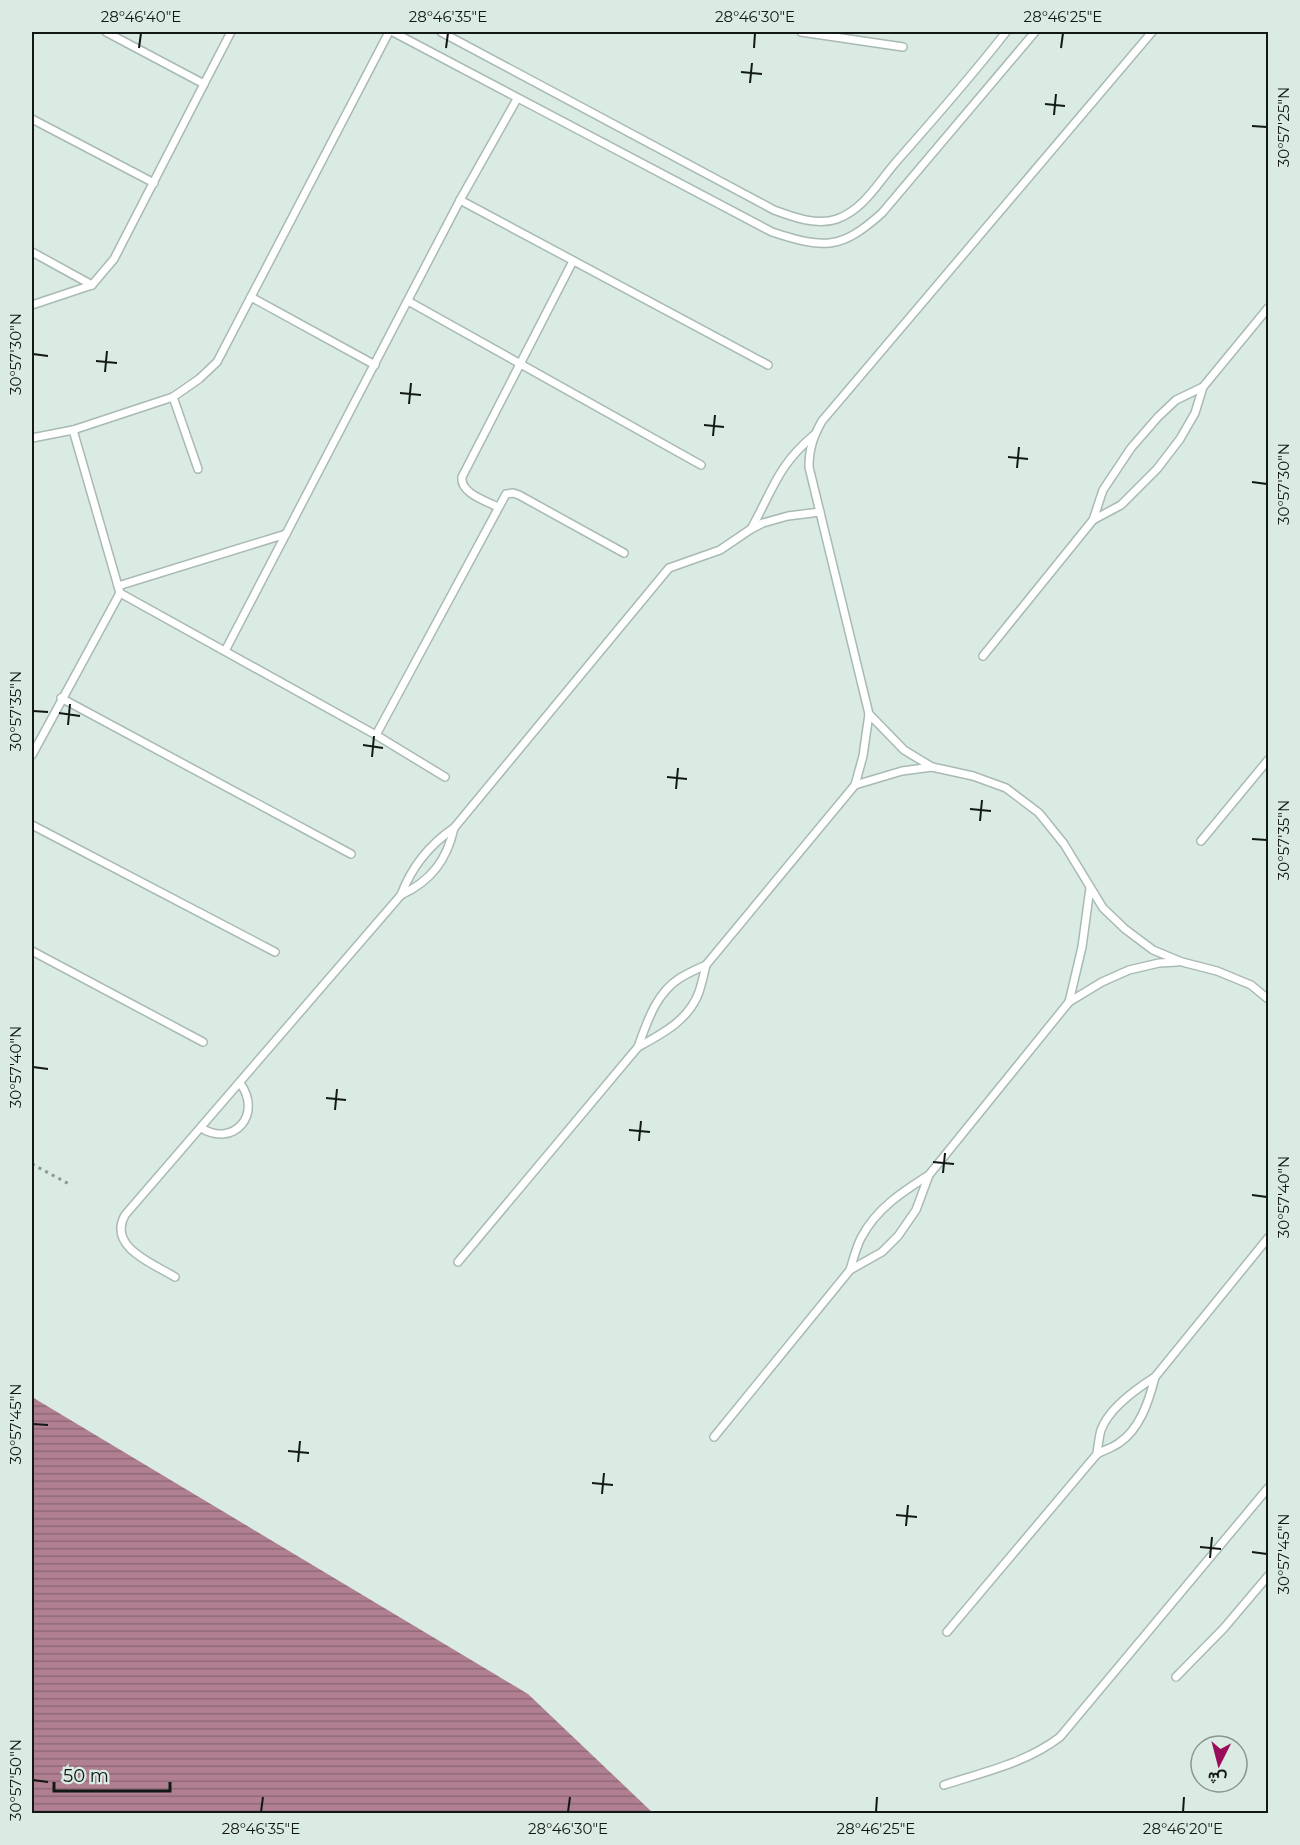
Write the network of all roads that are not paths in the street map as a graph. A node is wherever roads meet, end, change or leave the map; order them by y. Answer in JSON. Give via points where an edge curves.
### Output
{"nodes":[{"id":1,"x":105,"y":32,"type":"edge"},
{"id":2,"x":231,"y":32,"type":"edge"},
{"id":3,"x":391,"y":32,"type":"edge"},
{"id":4,"x":441,"y":32,"type":"edge"},
{"id":5,"x":801,"y":32,"type":"edge"},
{"id":6,"x":806,"y":32,"type":"edge"},
{"id":7,"x":1006,"y":32,"type":"edge"},
{"id":8,"x":1035,"y":32,"type":"edge"},
{"id":9,"x":1152,"y":32,"type":"edge"},
{"id":10,"x":903,"y":47,"type":"dead end"},
{"id":11,"x":204,"y":84,"type":"junction"},
{"id":12,"x":517,"y":99,"type":"junction"},
{"id":13,"x":32,"y":119,"type":"edge"},
{"id":14,"x":154,"y":183,"type":"junction"},
{"id":15,"x":460,"y":200,"type":"junction"},
{"id":16,"x":32,"y":252,"type":"edge"},
{"id":17,"x":573,"y":261,"type":"junction"},
{"id":18,"x":92,"y":285,"type":"junction"},
{"id":19,"x":251,"y":297,"type":"junction"},
{"id":20,"x":408,"y":301,"type":"junction"},
{"id":21,"x":32,"y":305,"type":"edge"},
{"id":22,"x":1269,"y":308,"type":"edge"},
{"id":23,"x":520,"y":363,"type":"junction"},
{"id":24,"x":375,"y":365,"type":"junction"},
{"id":25,"x":768,"y":365,"type":"dead end"},
{"id":26,"x":1203,"y":387,"type":"junction"},
{"id":27,"x":173,"y":397,"type":"junction"},
{"id":28,"x":73,"y":430,"type":"junction"},
{"id":29,"x":814,"y":435,"type":"junction"},
{"id":30,"x":32,"y":438,"type":"edge"},
{"id":31,"x":701,"y":465,"type":"dead end"},
{"id":32,"x":198,"y":469,"type":"dead end"},
{"id":33,"x":498,"y":507,"type":"junction"},
{"id":34,"x":820,"y":512,"type":"junction"},
{"id":35,"x":1093,"y":520,"type":"junction"},
{"id":36,"x":751,"y":529,"type":"junction"},
{"id":37,"x":286,"y":534,"type":"junction"},
{"id":38,"x":624,"y":553,"type":"dead end"},
{"id":39,"x":119,"y":590,"type":"junction"},
{"id":40,"x":225,"y":651,"type":"junction"},
{"id":41,"x":983,"y":656,"type":"dead end"},
{"id":42,"x":62,"y":698,"type":"junction"},
{"id":43,"x":869,"y":714,"type":"junction"},
{"id":44,"x":376,"y":735,"type":"junction"},
{"id":45,"x":32,"y":755,"type":"edge"},
{"id":46,"x":1269,"y":760,"type":"edge"},
{"id":47,"x":932,"y":766,"type":"junction"},
{"id":48,"x":446,"y":777,"type":"dead end"},
{"id":49,"x":855,"y":785,"type":"junction"},
{"id":50,"x":32,"y":825,"type":"edge"},
{"id":51,"x":454,"y":828,"type":"junction"},
{"id":52,"x":1201,"y":841,"type":"dead end"},
{"id":53,"x":351,"y":854,"type":"dead end"},
{"id":54,"x":1090,"y":888,"type":"junction"},
{"id":55,"x":401,"y":895,"type":"junction"},
{"id":56,"x":32,"y":951,"type":"edge"},
{"id":57,"x":275,"y":952,"type":"dead end"},
{"id":58,"x":1182,"y":962,"type":"junction"},
{"id":59,"x":706,"y":965,"type":"junction"},
{"id":60,"x":1269,"y":999,"type":"edge"},
{"id":61,"x":1069,"y":1002,"type":"junction"},
{"id":62,"x":203,"y":1042,"type":"dead end"},
{"id":63,"x":638,"y":1047,"type":"junction"},
{"id":64,"x":240,"y":1083,"type":"junction"},
{"id":65,"x":201,"y":1128,"type":"junction"},
{"id":66,"x":929,"y":1175,"type":"junction"},
{"id":67,"x":1269,"y":1238,"type":"edge"},
{"id":68,"x":458,"y":1262,"type":"dead end"},
{"id":69,"x":850,"y":1270,"type":"junction"},
{"id":70,"x":175,"y":1277,"type":"dead end"},
{"id":71,"x":1155,"y":1377,"type":"junction"},
{"id":72,"x":714,"y":1437,"type":"dead end"},
{"id":73,"x":1097,"y":1454,"type":"junction"},
{"id":74,"x":1269,"y":1488,"type":"edge"},
{"id":75,"x":1269,"y":1576,"type":"edge"},
{"id":76,"x":947,"y":1632,"type":"dead end"},
{"id":77,"x":1176,"y":1677,"type":"dead end"},
{"id":78,"x":944,"y":1785,"type":"dead end"}],
"edges":[{"from":1,"to":11,"type":"lane"},
{"from":2,"to":11,"type":"lane"},
{"from":3,"to":12,"type":"lane"},
{"from":3,"to":19,"type":"lane"},
{"from":4,"to":7,"type":"lane","via":[[774,210],[818,221],[835,220],[861,205]]},
{"from":5,"to":6,"type":"lane"},
{"from":6,"to":10,"type":"lane"},
{"from":8,"to":12,"type":"lane","via":[[882,213],[861,232],[839,242],[813,243],[772,232]]},
{"from":9,"to":29,"type":"lane"},
{"from":11,"to":14,"type":"lane"},
{"from":12,"to":15,"type":"lane"},
{"from":13,"to":14,"type":"lane"},
{"from":14,"to":18,"type":"lane","via":[[114,259]]},
{"from":15,"to":17,"type":"lane"},
{"from":15,"to":20,"type":"lane"},
{"from":16,"to":18,"type":"lane"},
{"from":17,"to":23,"type":"lane"},
{"from":17,"to":25,"type":"lane"},
{"from":18,"to":21,"type":"lane"},
{"from":19,"to":24,"type":"lane"},
{"from":19,"to":27,"type":"lane","via":[[217,362]]},
{"from":20,"to":23,"type":"lane"},
{"from":20,"to":24,"type":"lane"},
{"from":22,"to":26,"type":"lane"},
{"from":23,"to":31,"type":"lane"},
{"from":23,"to":33,"type":"lane","via":[[461,482],[470,493]]},
{"from":24,"to":37,"type":"lane"},
{"from":26,"to":35,"type":"lane","via":[[1195,413],[1157,469],[1120,505]]},
{"from":26,"to":35,"type":"lane","via":[[1176,400],[1131,448],[1103,490]]},
{"from":27,"to":28,"type":"lane"},
{"from":27,"to":32,"type":"lane"},
{"from":28,"to":30,"type":"lane"},
{"from":28,"to":39,"type":"lane"},
{"from":29,"to":34,"type":"lane","via":[[809,467]]},
{"from":29,"to":36,"type":"lane","via":[[784,465]]},
{"from":33,"to":38,"type":"lane","via":[[506,494],[519,495]]},
{"from":33,"to":44,"type":"lane"},
{"from":34,"to":36,"type":"lane","via":[[788,516]]},
{"from":34,"to":43,"type":"lane"},
{"from":35,"to":41,"type":"lane"},
{"from":36,"to":51,"type":"lane","via":[[720,550],[664,572]]},
{"from":37,"to":39,"type":"lane"},
{"from":37,"to":40,"type":"lane"},
{"from":39,"to":40,"type":"lane"},
{"from":39,"to":42,"type":"lane"},
{"from":40,"to":44,"type":"lane"},
{"from":42,"to":45,"type":"lane"},
{"from":42,"to":53,"type":"lane"},
{"from":43,"to":47,"type":"lane","via":[[904,750]]},
{"from":43,"to":49,"type":"lane"},
{"from":44,"to":48,"type":"lane"},
{"from":46,"to":52,"type":"lane"},
{"from":47,"to":49,"type":"lane"},
{"from":47,"to":54,"type":"lane","via":[[1006,788],[1039,813],[1064,844]]},
{"from":49,"to":59,"type":"lane"},
{"from":50,"to":57,"type":"lane"},
{"from":51,"to":55,"type":"lane","via":[[421,857]]},
{"from":51,"to":55,"type":"lane","via":[[437,869]]},
{"from":54,"to":58,"type":"lane","via":[[1103,908],[1125,929],[1153,950]]},
{"from":54,"to":61,"type":"lane"},
{"from":55,"to":64,"type":"lane"},
{"from":56,"to":62,"type":"lane"},
{"from":58,"to":60,"type":"lane","via":[[1251,985]]},
{"from":58,"to":61,"type":"lane","via":[[1129,970]]},
{"from":59,"to":63,"type":"lane","via":[[678,979],[660,998],[648,1017]]},
{"from":59,"to":63,"type":"lane","via":[[699,994],[686,1015]]},
{"from":61,"to":66,"type":"lane"},
{"from":63,"to":68,"type":"lane"},
{"from":64,"to":65,"type":"lane"},
{"from":64,"to":65,"type":"lane","via":[[248,1097],[244,1121],[224,1134],[208,1133]]},
{"from":65,"to":70,"type":"lane","via":[[125,1215],[121,1227],[126,1245]]},
{"from":66,"to":69,"type":"lane","via":[[896,1195],[875,1217],[861,1238]]},
{"from":66,"to":69,"type":"lane","via":[[916,1210],[898,1236],[882,1252]]},
{"from":67,"to":71,"type":"lane"},
{"from":69,"to":72,"type":"lane"},
{"from":71,"to":73,"type":"lane","via":[[1131,1393],[1101,1429]]},
{"from":71,"to":73,"type":"lane","via":[[1148,1404],[1136,1425],[1120,1443]]},
{"from":73,"to":76,"type":"lane"},
{"from":74,"to":78,"type":"lane","via":[[1060,1737],[1022,1760]]},
{"from":75,"to":77,"type":"lane"}]}
